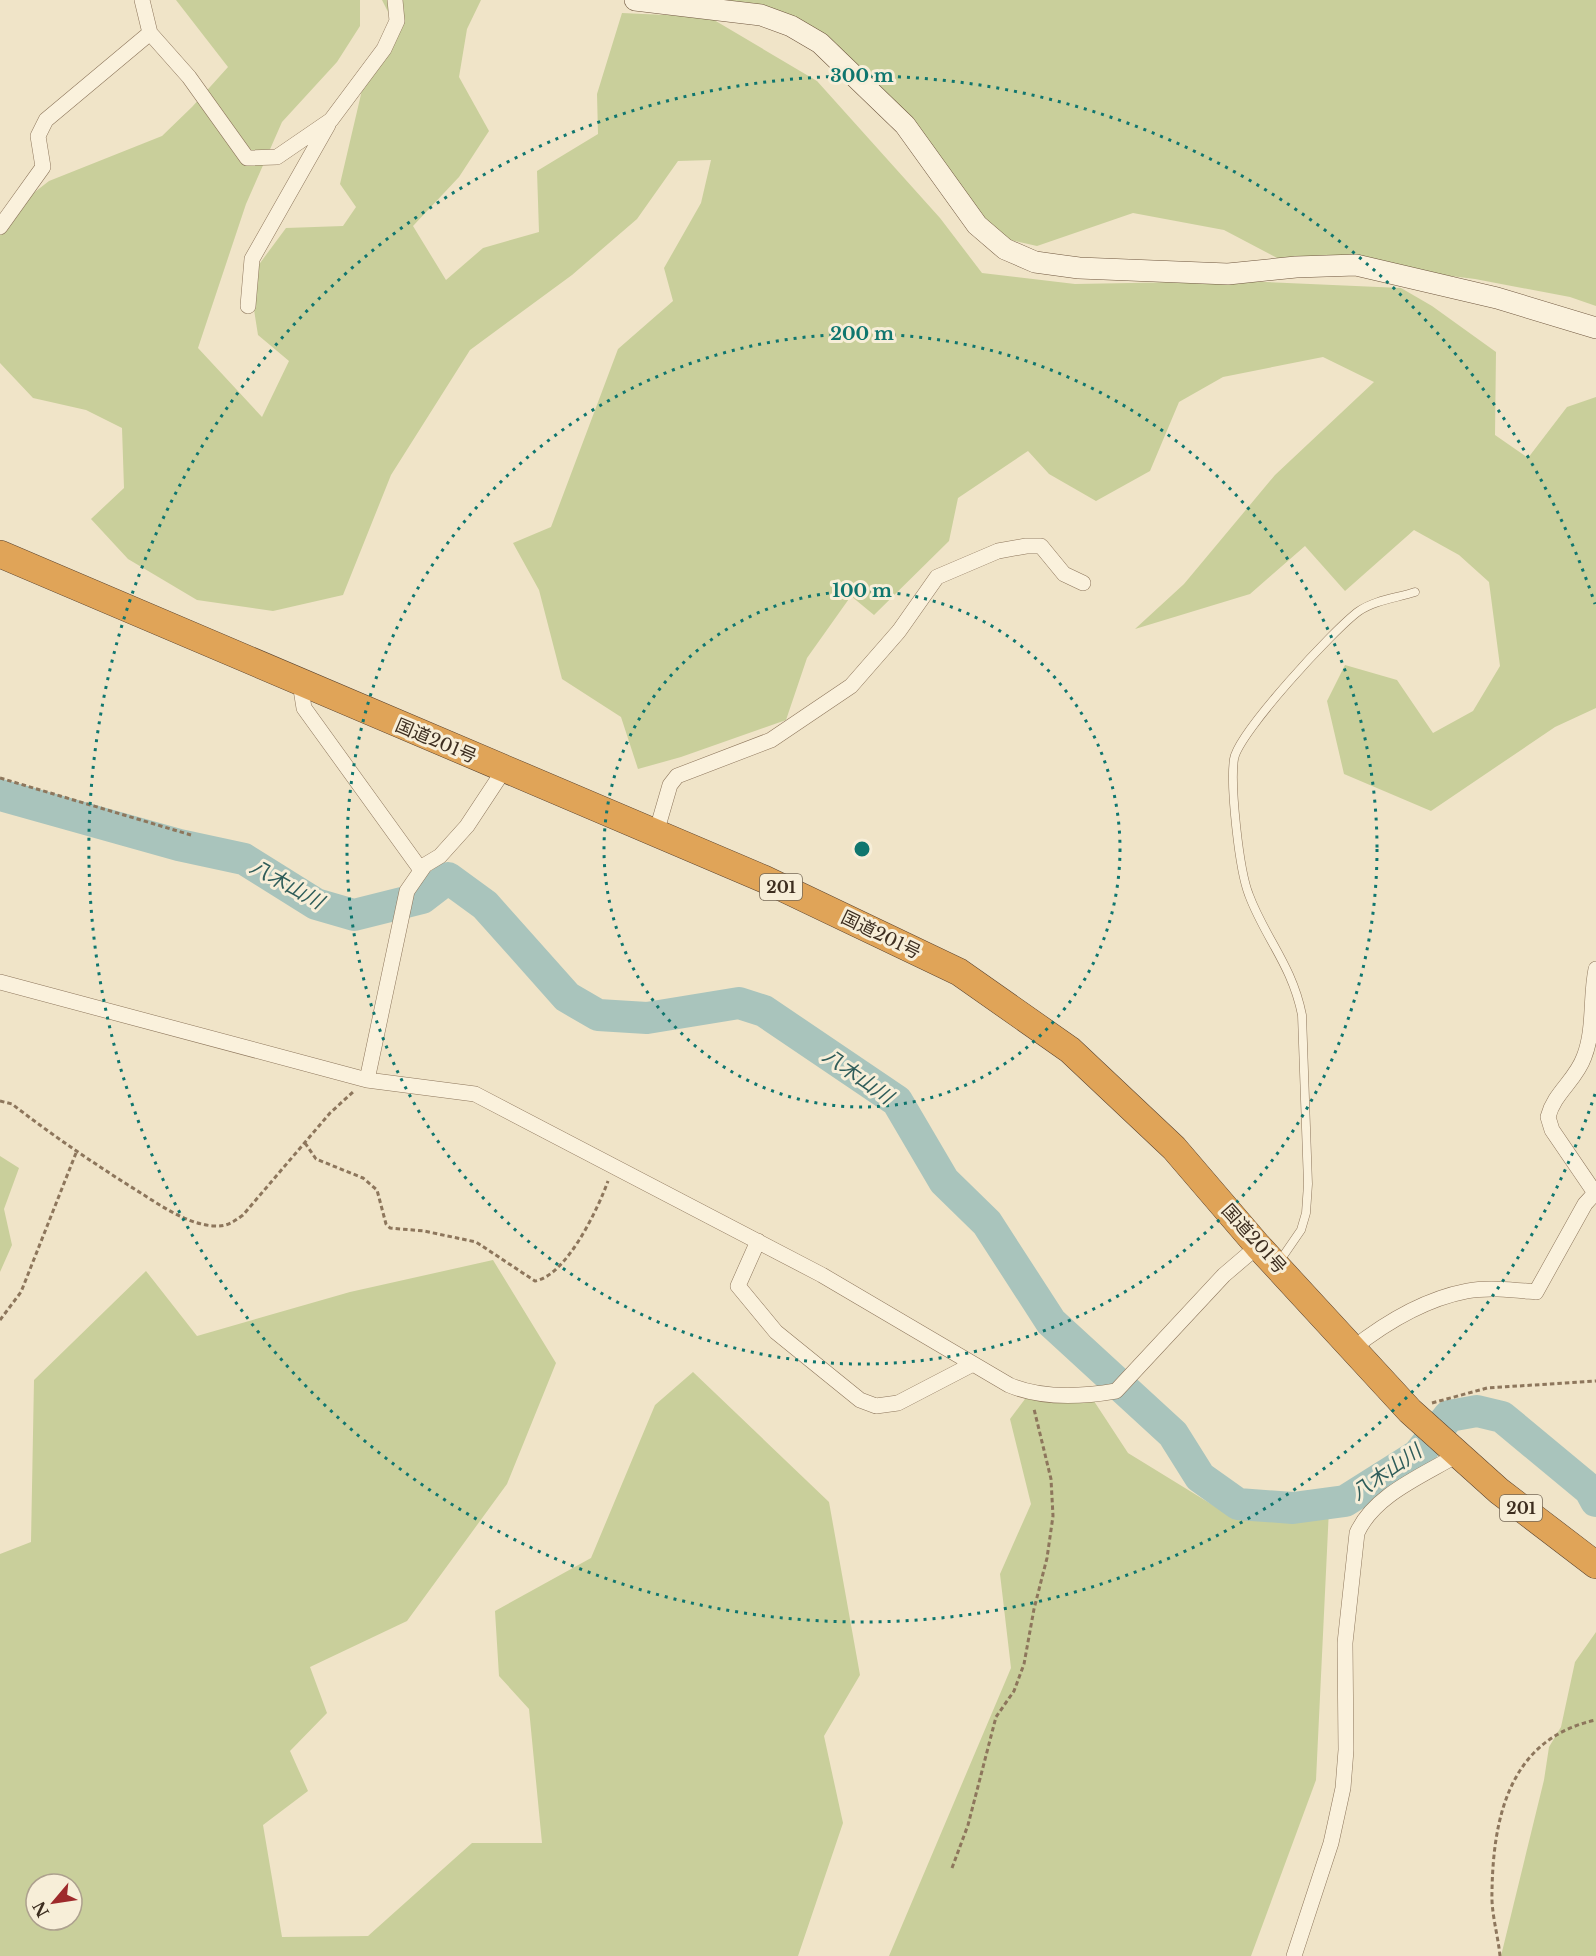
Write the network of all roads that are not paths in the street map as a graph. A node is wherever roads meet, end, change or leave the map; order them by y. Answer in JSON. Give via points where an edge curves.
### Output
{"nodes":[{"id":1,"x":142,"y":0,"type":"edge"},
{"id":2,"x":395,"y":0,"type":"edge"},
{"id":3,"x":635,"y":0,"type":"edge"},
{"id":4,"x":150,"y":33,"type":"junction"},
{"id":5,"x":331,"y":120,"type":"junction"},
{"id":6,"x":0,"y":227,"type":"edge"},
{"id":7,"x":248,"y":306,"type":"dead end"},
{"id":8,"x":1596,"y":328,"type":"edge"},
{"id":9,"x":0,"y":555,"type":"edge"},
{"id":10,"x":1083,"y":583,"type":"dead end"},
{"id":11,"x":1415,"y":592,"type":"dead end"},
{"id":12,"x":300,"y":683,"type":"junction"},
{"id":13,"x":504,"y":770,"type":"junction"},
{"id":14,"x":656,"y":833,"type":"junction"},
{"id":15,"x":421,"y":870,"type":"junction"},
{"id":16,"x":1596,"y":969,"type":"edge"},
{"id":17,"x":0,"y":982,"type":"edge"},
{"id":18,"x":368,"y":1080,"type":"junction"},
{"id":19,"x":1596,"y":1192,"type":"edge"},
{"id":20,"x":758,"y":1241,"type":"junction"},
{"id":21,"x":1258,"y":1246,"type":"junction"},
{"id":22,"x":1277,"y":1266,"type":"junction"},
{"id":23,"x":1352,"y":1348,"type":"junction"},
{"id":24,"x":973,"y":1364,"type":"junction"},
{"id":25,"x":1453,"y":1451,"type":"junction"},
{"id":26,"x":1596,"y":1565,"type":"edge"},
{"id":27,"x":1294,"y":1956,"type":"edge"}],
"edges":[{"from":1,"to":4,"type":"street"},
{"from":2,"to":5,"type":"street","via":[[397,21],[384,48]]},
{"from":3,"to":8,"type":"street","via":[[761,15],[792,26],[820,43],[905,125],[977,225],[1005,249],[1035,261],[1079,268],[1228,274],[1356,264],[1497,298]]},
{"from":4,"to":5,"type":"street","via":[[189,77],[247,158],[277,157]]},
{"from":4,"to":6,"type":"street","via":[[46,120],[38,136],[43,167]]},
{"from":5,"to":7,"type":"street","via":[[252,259]]},
{"from":9,"to":12,"type":"highway","name":"国道201号","number":"201"},
{"from":10,"to":14,"type":"street","via":[[1064,574],[1041,546],[998,551],[937,577],[899,631],[851,686],[771,740],[678,776],[670,785]]},
{"from":11,"to":22,"type":"lane","via":[[1360,610],[1338,630],[1275,699],[1234,758],[1236,816],[1249,894],[1296,987],[1302,1015],[1306,1213],[1301,1230]]},
{"from":12,"to":13,"type":"highway","name":"国道201号","number":"201"},
{"from":12,"to":15,"type":"street","via":[[304,708]]},
{"from":13,"to":14,"type":"highway","name":"国道201号","number":"201"},
{"from":13,"to":15,"type":"street","via":[[467,826],[440,856]]},
{"from":14,"to":21,"type":"highway","name":"国道201号","number":"201","via":[[764,879],[959,972],[1070,1050],[1174,1148]]},
{"from":15,"to":18,"type":"street","via":[[406,891]]},
{"from":16,"to":19,"type":"street","via":[[1584,1059],[1556,1098],[1548,1117],[1552,1131]]},
{"from":17,"to":18,"type":"street"},
{"from":18,"to":20,"type":"street","via":[[475,1094]]},
{"from":19,"to":23,"type":"street","via":[[1536,1292],[1468,1291],[1443,1298],[1380,1327]]},
{"from":20,"to":24,"type":"street"},
{"from":20,"to":24,"type":"street","via":[[738,1286],[776,1332],[860,1400],[876,1406],[898,1402]]},
{"from":21,"to":22,"type":"highway","name":"国道201号","number":"201"},
{"from":21,"to":24,"type":"street","via":[[1224,1275],[1121,1386],[1091,1396],[1030,1394]]},
{"from":22,"to":23,"type":"highway","name":"国道201号","number":"201"},
{"from":23,"to":25,"type":"highway","name":"国道201号","number":"201"},
{"from":25,"to":26,"type":"highway","name":"国道201号","number":"201"},
{"from":25,"to":27,"type":"street","via":[[1388,1496],[1363,1519],[1357,1533],[1345,1643],[1343,1788],[1331,1843]]}]}
